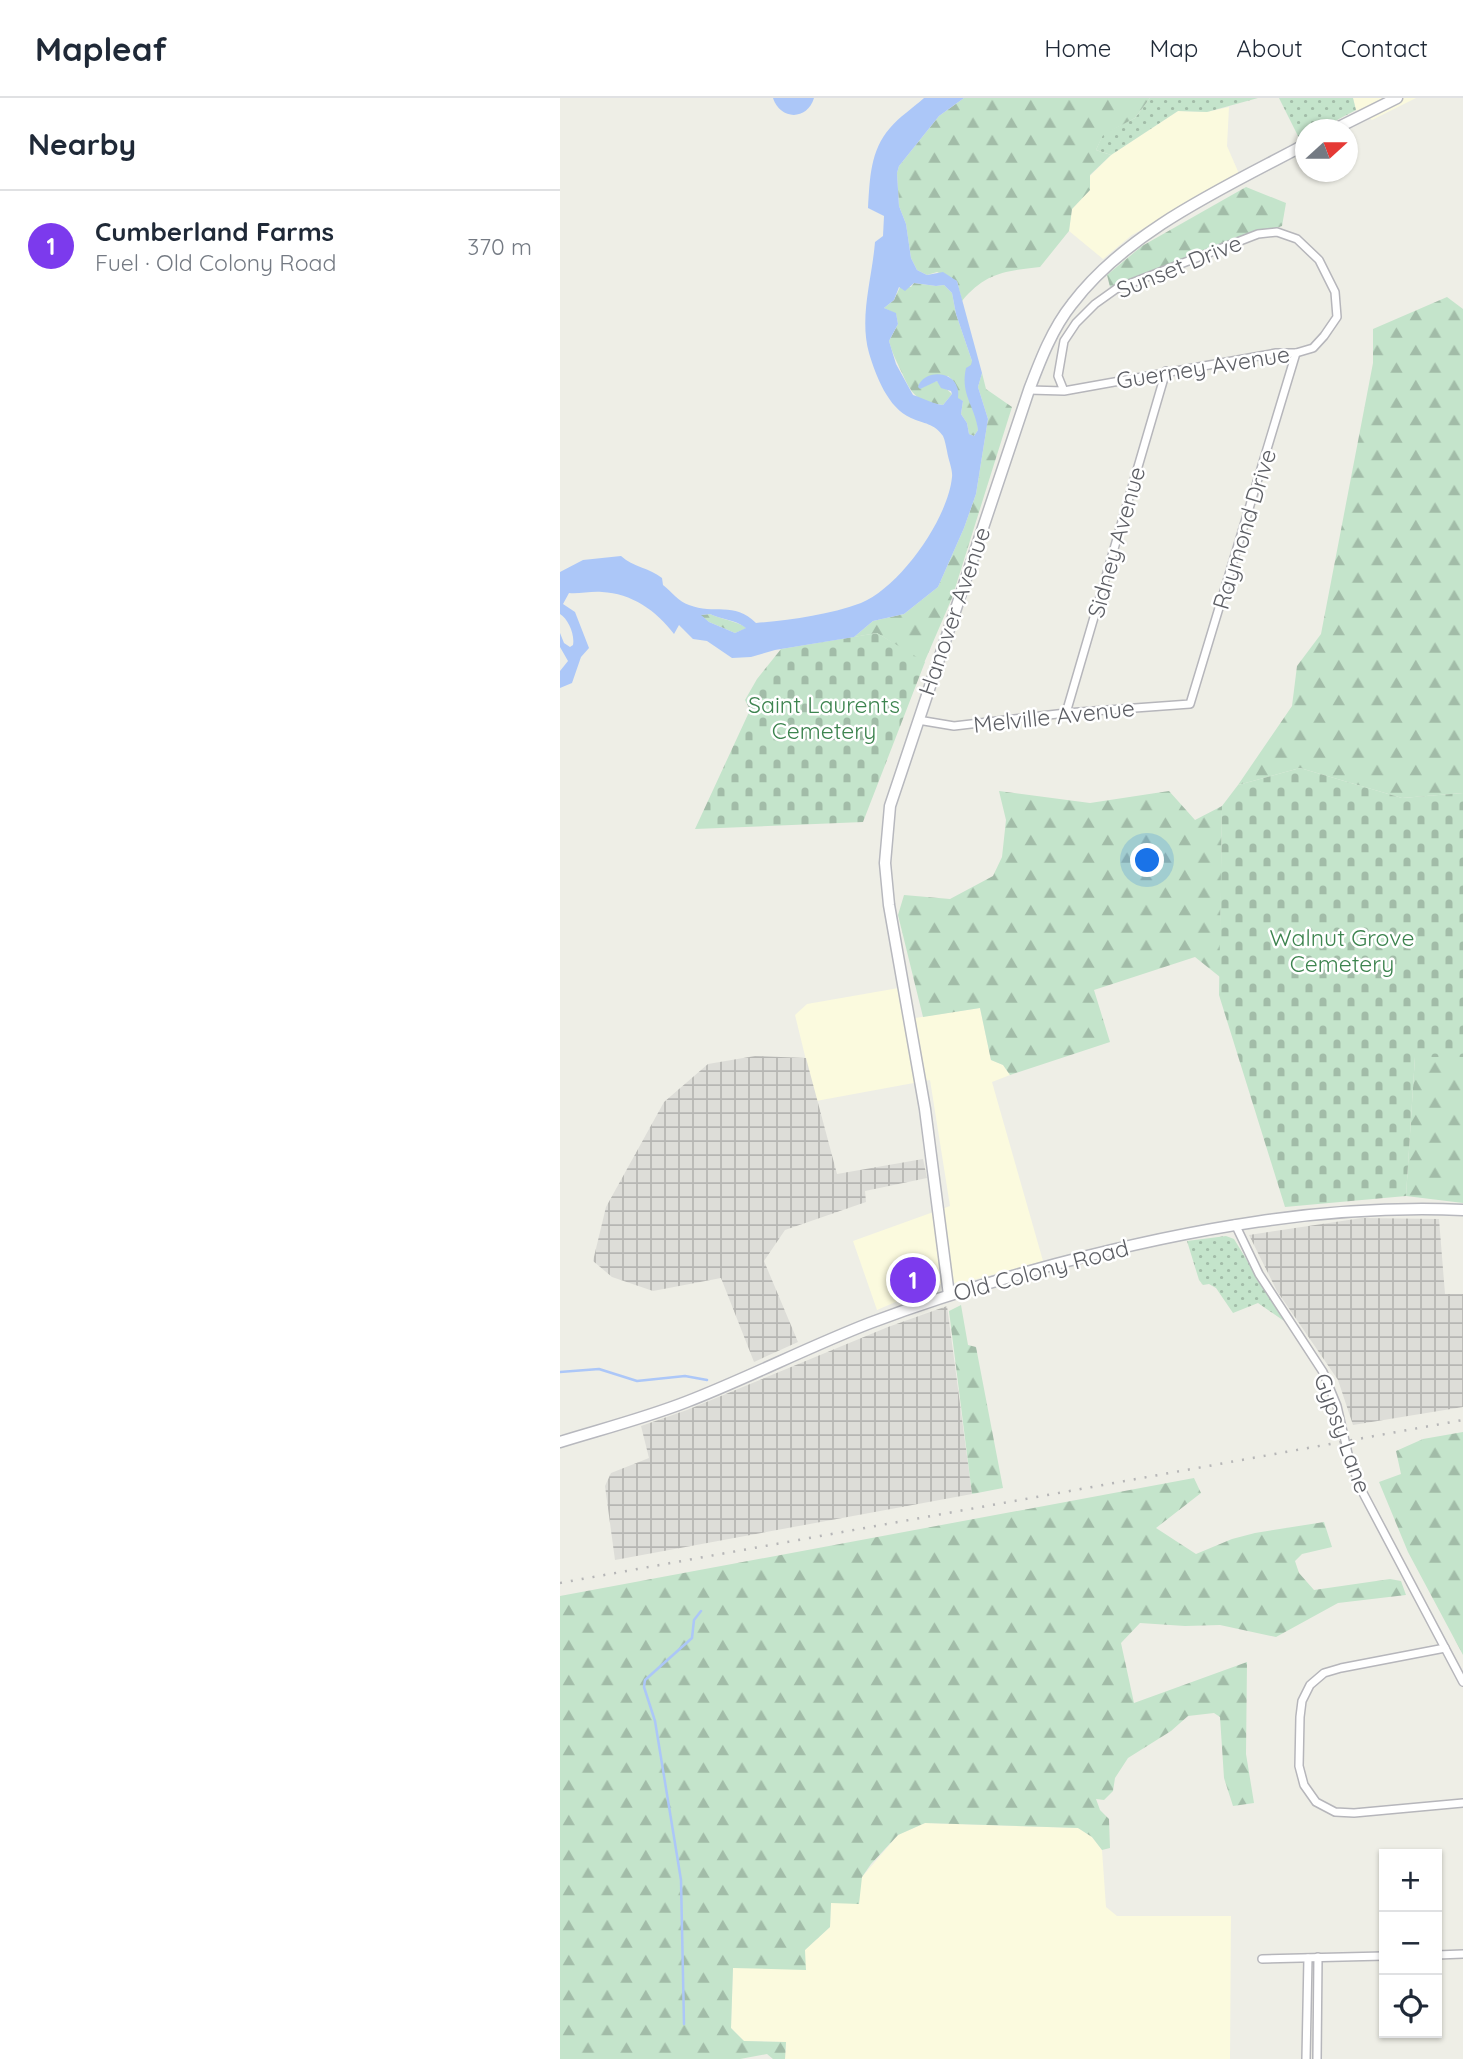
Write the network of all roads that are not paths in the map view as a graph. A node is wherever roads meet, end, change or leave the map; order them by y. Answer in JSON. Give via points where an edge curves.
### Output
{"nodes":[{"id":1,"x":1397,"y":98,"type":"edge"},
{"id":2,"x":1355,"y":119,"type":"edge"},
{"id":3,"x":1295,"y":150,"type":"edge"},
{"id":4,"x":1335,"y":292,"type":"joint"},
{"id":5,"x":1296,"y":354,"type":"junction"},
{"id":6,"x":1166,"y":371,"type":"junction"},
{"id":7,"x":1029,"y":390,"type":"junction"},
{"id":8,"x":1064,"y":391,"type":"junction"},
{"id":9,"x":1190,"y":704,"type":"joint"},
{"id":10,"x":1066,"y":713,"type":"junction"},
{"id":11,"x":918,"y":720,"type":"junction"},
{"id":12,"x":1463,"y":1210,"type":"edge"},
{"id":13,"x":1235,"y":1224,"type":"junction"},
{"id":14,"x":949,"y":1295,"type":"junction"},
{"id":15,"x":560,"y":1442,"type":"edge"},
{"id":16,"x":1445,"y":1648,"type":"junction"},
{"id":17,"x":1463,"y":1682,"type":"edge"},
{"id":18,"x":1463,"y":1803,"type":"edge"},
{"id":19,"x":1463,"y":1954,"type":"edge"},
{"id":20,"x":1442,"y":1955,"type":"edge"},
{"id":21,"x":1379,"y":1956,"type":"edge"},
{"id":22,"x":1318,"y":1957,"type":"junction"},
{"id":23,"x":1308,"y":1958,"type":"junction"},
{"id":24,"x":1262,"y":1959,"type":"dead end"},
{"id":25,"x":1318,"y":2004,"type":"junction"},
{"id":26,"x":1307,"y":2005,"type":"junction"},
{"id":27,"x":1307,"y":2059,"type":"edge"},
{"id":28,"x":1317,"y":2059,"type":"edge"}],
"edges":[{"from":1,"to":2,"type":"main road"},
{"from":3,"to":7,"type":"main road","name":"Hanover Avenue","via":[[1152,231],[1115,258],[1071,304]]},
{"from":4,"to":5,"type":"street","name":"Guerney Avenue","via":[[1337,317],[1312,348]]},
{"from":4,"to":8,"type":"street","name":"Sunset Drive","via":[[1319,260],[1297,239],[1277,232],[1258,234],[1116,289],[1095,304],[1064,341],[1058,376]]},
{"from":5,"to":6,"type":"street","name":"Guerney Avenue","via":[[1276,353]]},
{"from":5,"to":9,"type":"street","name":"Raymond Drive"},
{"from":6,"to":8,"type":"street","name":"Guerney Avenue"},
{"from":6,"to":10,"type":"street","name":"Sidney Avenue"},
{"from":7,"to":8,"type":"street","name":"Guerney Avenue"},
{"from":7,"to":11,"type":"main road","name":"Hanover Avenue"},
{"from":9,"to":10,"type":"street","name":"Melville Avenue"},
{"from":10,"to":11,"type":"street","name":"Melville Avenue","via":[[954,726]]},
{"from":11,"to":14,"type":"main road","name":"Hanover Avenue","via":[[890,806],[885,863],[890,919],[925,1109]]},
{"from":12,"to":13,"type":"main road","name":"Old Colony Road","via":[[1343,1212]]},
{"from":13,"to":14,"type":"main road","name":"Old Colony Road","via":[[1131,1245]]},
{"from":13,"to":16,"type":"street","name":"Gypsy Lane","via":[[1259,1274],[1323,1372],[1363,1493]]},
{"from":14,"to":15,"type":"main road","name":"Old Colony Road","via":[[835,1337],[686,1402]]},
{"from":16,"to":17,"type":"street","name":"Gypsy Lane"},
{"from":16,"to":18,"type":"street","via":[[1324,1673],[1310,1685],[1303,1700],[1299,1766],[1304,1785],[1316,1802],[1335,1812]]},
{"from":19,"to":20,"type":"street"},
{"from":21,"to":22,"type":"street"},
{"from":22,"to":23,"type":"street"},
{"from":22,"to":25,"type":"street"},
{"from":23,"to":24,"type":"street"},
{"from":23,"to":26,"type":"street"},
{"from":25,"to":26,"type":"street"},
{"from":25,"to":28,"type":"street"},
{"from":26,"to":27,"type":"street"}]}
